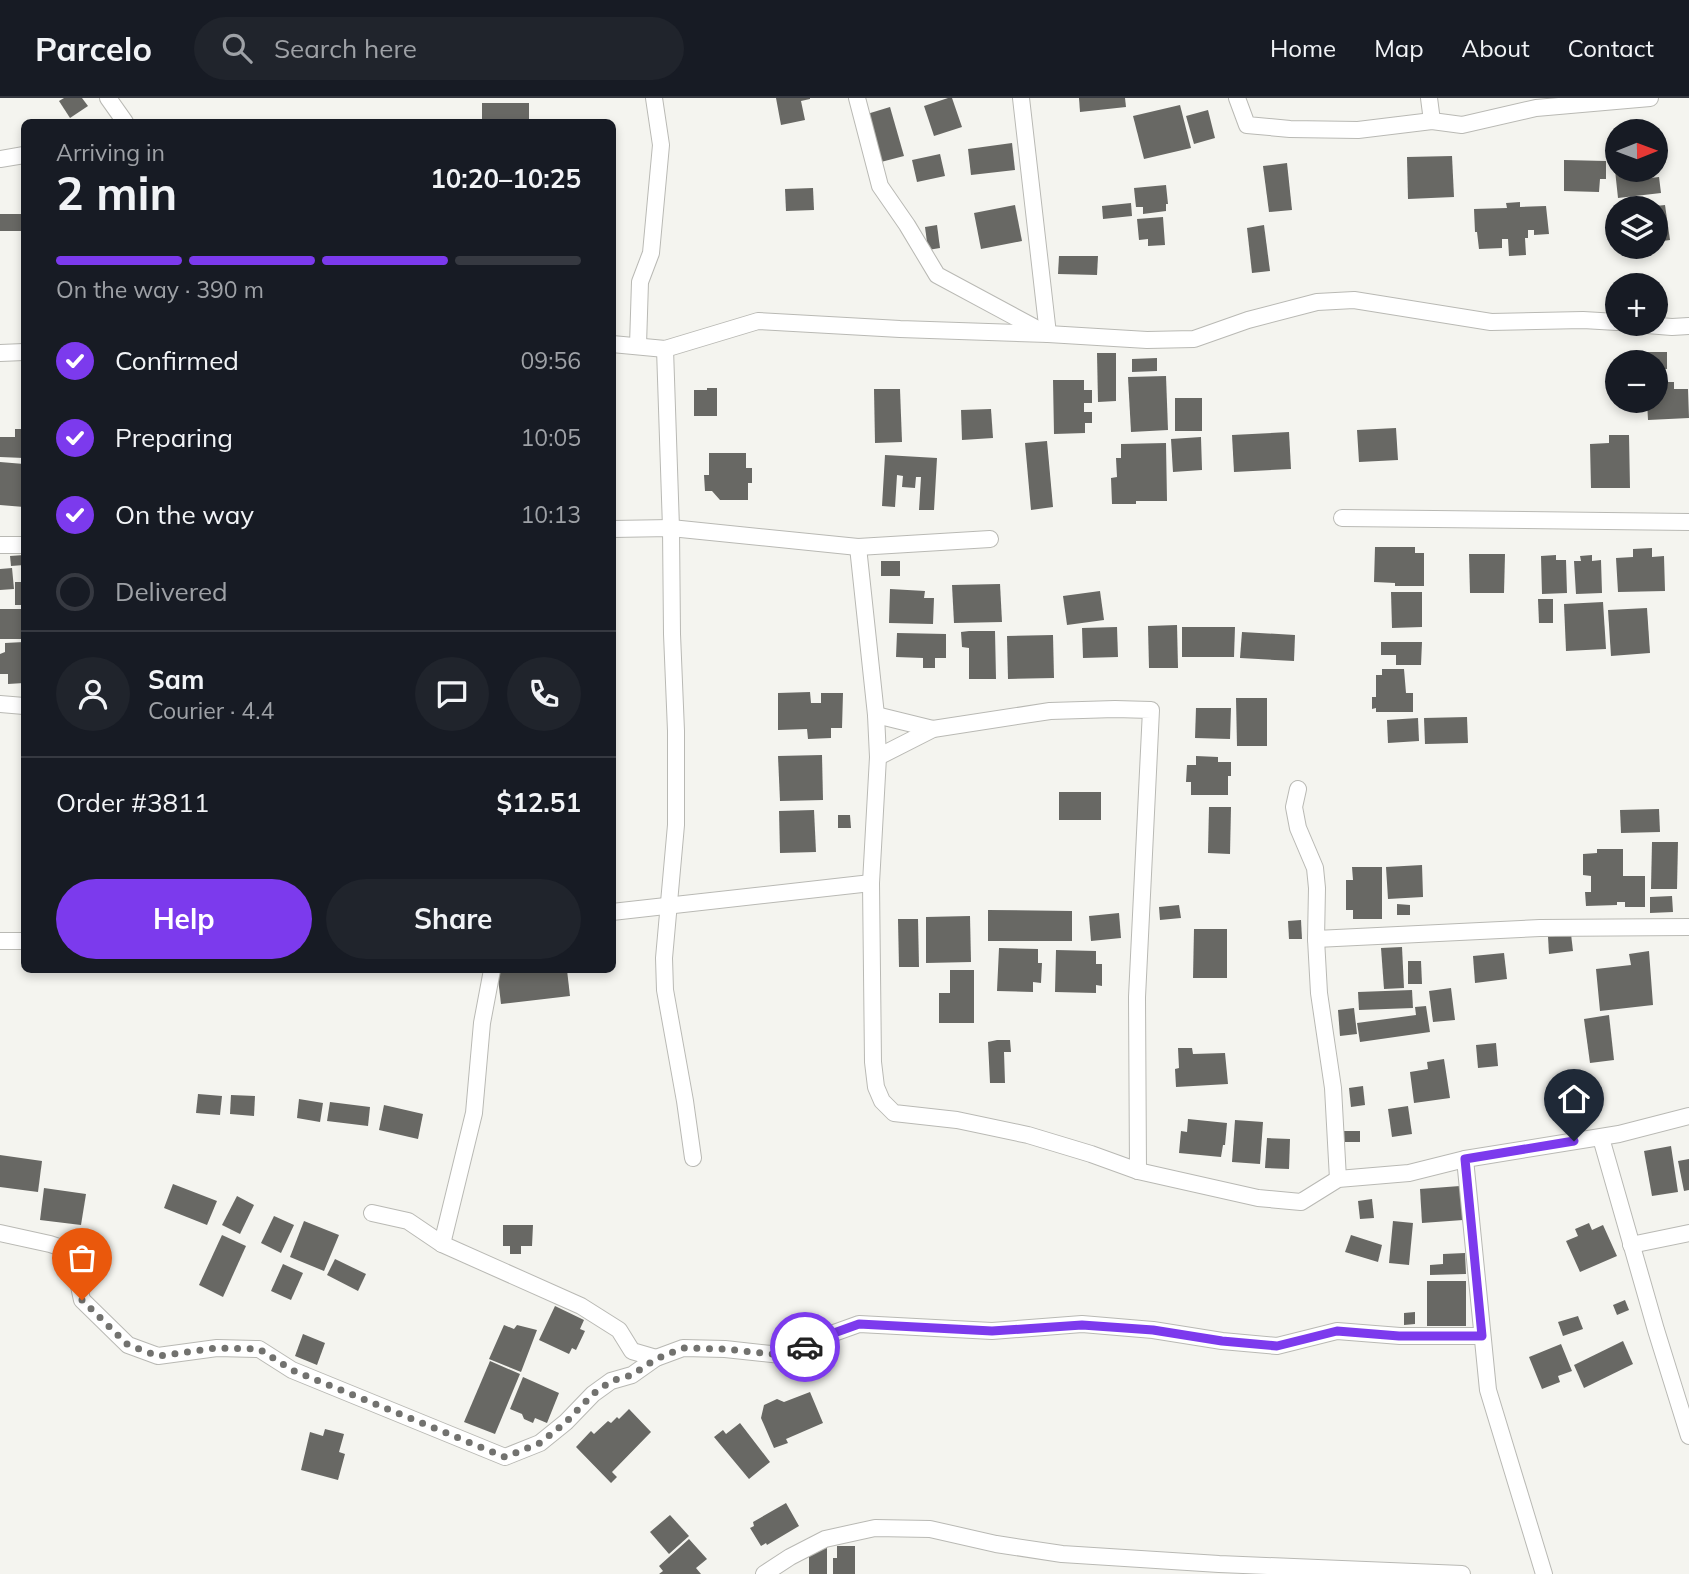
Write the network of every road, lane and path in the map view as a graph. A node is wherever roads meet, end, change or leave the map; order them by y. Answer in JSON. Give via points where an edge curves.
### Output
{"nodes":[{"id":1,"x":108,"y":98,"type":"edge"},
{"id":2,"x":654,"y":98,"type":"edge"},
{"id":3,"x":857,"y":98,"type":"edge"},
{"id":4,"x":1021,"y":98,"type":"edge"},
{"id":5,"x":1237,"y":98,"type":"edge"},
{"id":6,"x":1429,"y":98,"type":"edge"},
{"id":7,"x":1650,"y":98,"type":"edge"},
{"id":8,"x":1535,"y":103,"type":"edge"},
{"id":9,"x":123,"y":119,"type":"edge"},
{"id":10,"x":1432,"y":121,"type":"junction"},
{"id":11,"x":21,"y":156,"type":"edge"},
{"id":12,"x":0,"y":159,"type":"edge"},
{"id":13,"x":1605,"y":322,"type":"edge"},
{"id":14,"x":1689,"y":326,"type":"edge"},
{"id":15,"x":1668,"y":327,"type":"edge"},
{"id":16,"x":1048,"y":334,"type":"junction"},
{"id":17,"x":616,"y":344,"type":"edge"},
{"id":18,"x":638,"y":345,"type":"junction"},
{"id":19,"x":665,"y":348,"type":"junction"},
{"id":20,"x":21,"y":352,"type":"edge"},
{"id":21,"x":0,"y":353,"type":"edge"},
{"id":22,"x":1342,"y":518,"type":"dead end"},
{"id":23,"x":1689,"y":522,"type":"edge"},
{"id":24,"x":671,"y":528,"type":"junction"},
{"id":25,"x":616,"y":529,"type":"edge"},
{"id":26,"x":990,"y":539,"type":"dead end"},
{"id":27,"x":0,"y":545,"type":"edge"},
{"id":28,"x":21,"y":545,"type":"edge"},
{"id":29,"x":858,"y":547,"type":"junction"},
{"id":30,"x":0,"y":704,"type":"edge"},
{"id":31,"x":21,"y":706,"type":"edge"},
{"id":32,"x":876,"y":715,"type":"junction"},
{"id":33,"x":933,"y":729,"type":"junction"},
{"id":34,"x":878,"y":757,"type":"junction"},
{"id":35,"x":1298,"y":789,"type":"dead end"},
{"id":36,"x":871,"y":883,"type":"junction"},
{"id":37,"x":668,"y":906,"type":"junction"},
{"id":38,"x":616,"y":912,"type":"edge"},
{"id":39,"x":1689,"y":927,"type":"edge"},
{"id":40,"x":1316,"y":939,"type":"junction"},
{"id":41,"x":0,"y":941,"type":"edge"},
{"id":42,"x":21,"y":941,"type":"edge"},
{"id":43,"x":491,"y":973,"type":"edge"},
{"id":44,"x":1689,"y":1116,"type":"edge"},
{"id":45,"x":1601,"y":1138,"type":"junction"},
{"id":46,"x":693,"y":1158,"type":"dead end"},
{"id":47,"x":1465,"y":1159,"type":"junction"},
{"id":48,"x":1138,"y":1171,"type":"junction"},
{"id":49,"x":1338,"y":1179,"type":"junction"},
{"id":50,"x":372,"y":1213,"type":"dead end"},
{"id":51,"x":0,"y":1233,"type":"edge"},
{"id":52,"x":1689,"y":1233,"type":"edge"},
{"id":53,"x":442,"y":1244,"type":"junction"},
{"id":54,"x":1631,"y":1245,"type":"junction"},
{"id":55,"x":1482,"y":1336,"type":"junction"},
{"id":56,"x":656,"y":1359,"type":"junction"},
{"id":57,"x":1689,"y":1436,"type":"edge"},
{"id":58,"x":1363,"y":1572,"type":"edge"},
{"id":59,"x":764,"y":1574,"type":"edge"},
{"id":60,"x":1462,"y":1574,"type":"edge"},
{"id":61,"x":1544,"y":1574,"type":"edge"}],
"edges":[{"from":1,"to":9,"type":"street"},
{"from":2,"to":18,"type":"street","via":[[661,145],[651,253],[640,282]]},
{"from":3,"to":16,"type":"street","via":[[880,186],[937,275]]},
{"from":4,"to":16,"type":"street"},
{"from":5,"to":10,"type":"street","via":[[1247,125],[1358,130]]},
{"from":6,"to":10,"type":"street"},
{"from":7,"to":8,"type":"street"},
{"from":8,"to":10,"type":"street","via":[[1462,124]]},
{"from":11,"to":12,"type":"street"},
{"from":13,"to":16,"type":"street","via":[[1491,323],[1354,300],[1317,302],[1194,339]]},
{"from":14,"to":15,"type":"street"},
{"from":16,"to":19,"type":"street","via":[[758,321]]},
{"from":17,"to":18,"type":"street"},
{"from":18,"to":19,"type":"street"},
{"from":19,"to":24,"type":"street"},
{"from":20,"to":21,"type":"street"},
{"from":22,"to":23,"type":"street"},
{"from":24,"to":25,"type":"street"},
{"from":24,"to":29,"type":"street"},
{"from":24,"to":37,"type":"street","via":[[676,825]]},
{"from":26,"to":29,"type":"street"},
{"from":27,"to":28,"type":"street"},
{"from":29,"to":32,"type":"street"},
{"from":30,"to":31,"type":"street"},
{"from":32,"to":33,"type":"street"},
{"from":32,"to":34,"type":"street"},
{"from":33,"to":34,"type":"street"},
{"from":33,"to":48,"type":"street","via":[[1050,711],[1151,710],[1137,997]]},
{"from":34,"to":36,"type":"street"},
{"from":35,"to":40,"type":"street","via":[[1294,807],[1298,828],[1315,868]]},
{"from":36,"to":37,"type":"street"},
{"from":36,"to":48,"type":"street","via":[[873,1062],[882,1101],[894,1113],[1028,1135]]},
{"from":37,"to":38,"type":"street"},
{"from":37,"to":46,"type":"street","via":[[665,990]]},
{"from":39,"to":40,"type":"street","via":[[1540,928]]},
{"from":40,"to":49,"type":"street"},
{"from":41,"to":42,"type":"street"},
{"from":43,"to":53,"type":"street","via":[[474,1113]]},
{"from":44,"to":45,"type":"street"},
{"from":45,"to":47,"type":"street"},
{"from":45,"to":54,"type":"street"},
{"from":47,"to":49,"type":"street","via":[[1409,1172]]},
{"from":47,"to":55,"type":"street"},
{"from":48,"to":49,"type":"street","via":[[1258,1198],[1301,1202]]},
{"from":50,"to":53,"type":"street","via":[[408,1221]]},
{"from":51,"to":56,"type":"street","via":[[68,1250],[74,1258],[82,1300],[128,1345],[158,1356],[217,1348],[259,1349],[292,1370],[505,1457],[540,1443],[593,1394]]},
{"from":52,"to":54,"type":"street"},
{"from":53,"to":56,"type":"street","via":[[581,1306],[619,1329],[632,1351]]},
{"from":54,"to":57,"type":"street"},
{"from":55,"to":56,"type":"street","via":[[1337,1331],[1277,1346],[1082,1325],[992,1331],[859,1324],[820,1338],[790,1356],[683,1348]]},
{"from":55,"to":61,"type":"street","via":[[1488,1390]]},
{"from":58,"to":59,"type":"street","via":[[1062,1554],[930,1529],[876,1528],[825,1539]]},
{"from":58,"to":60,"type":"street"}]}
